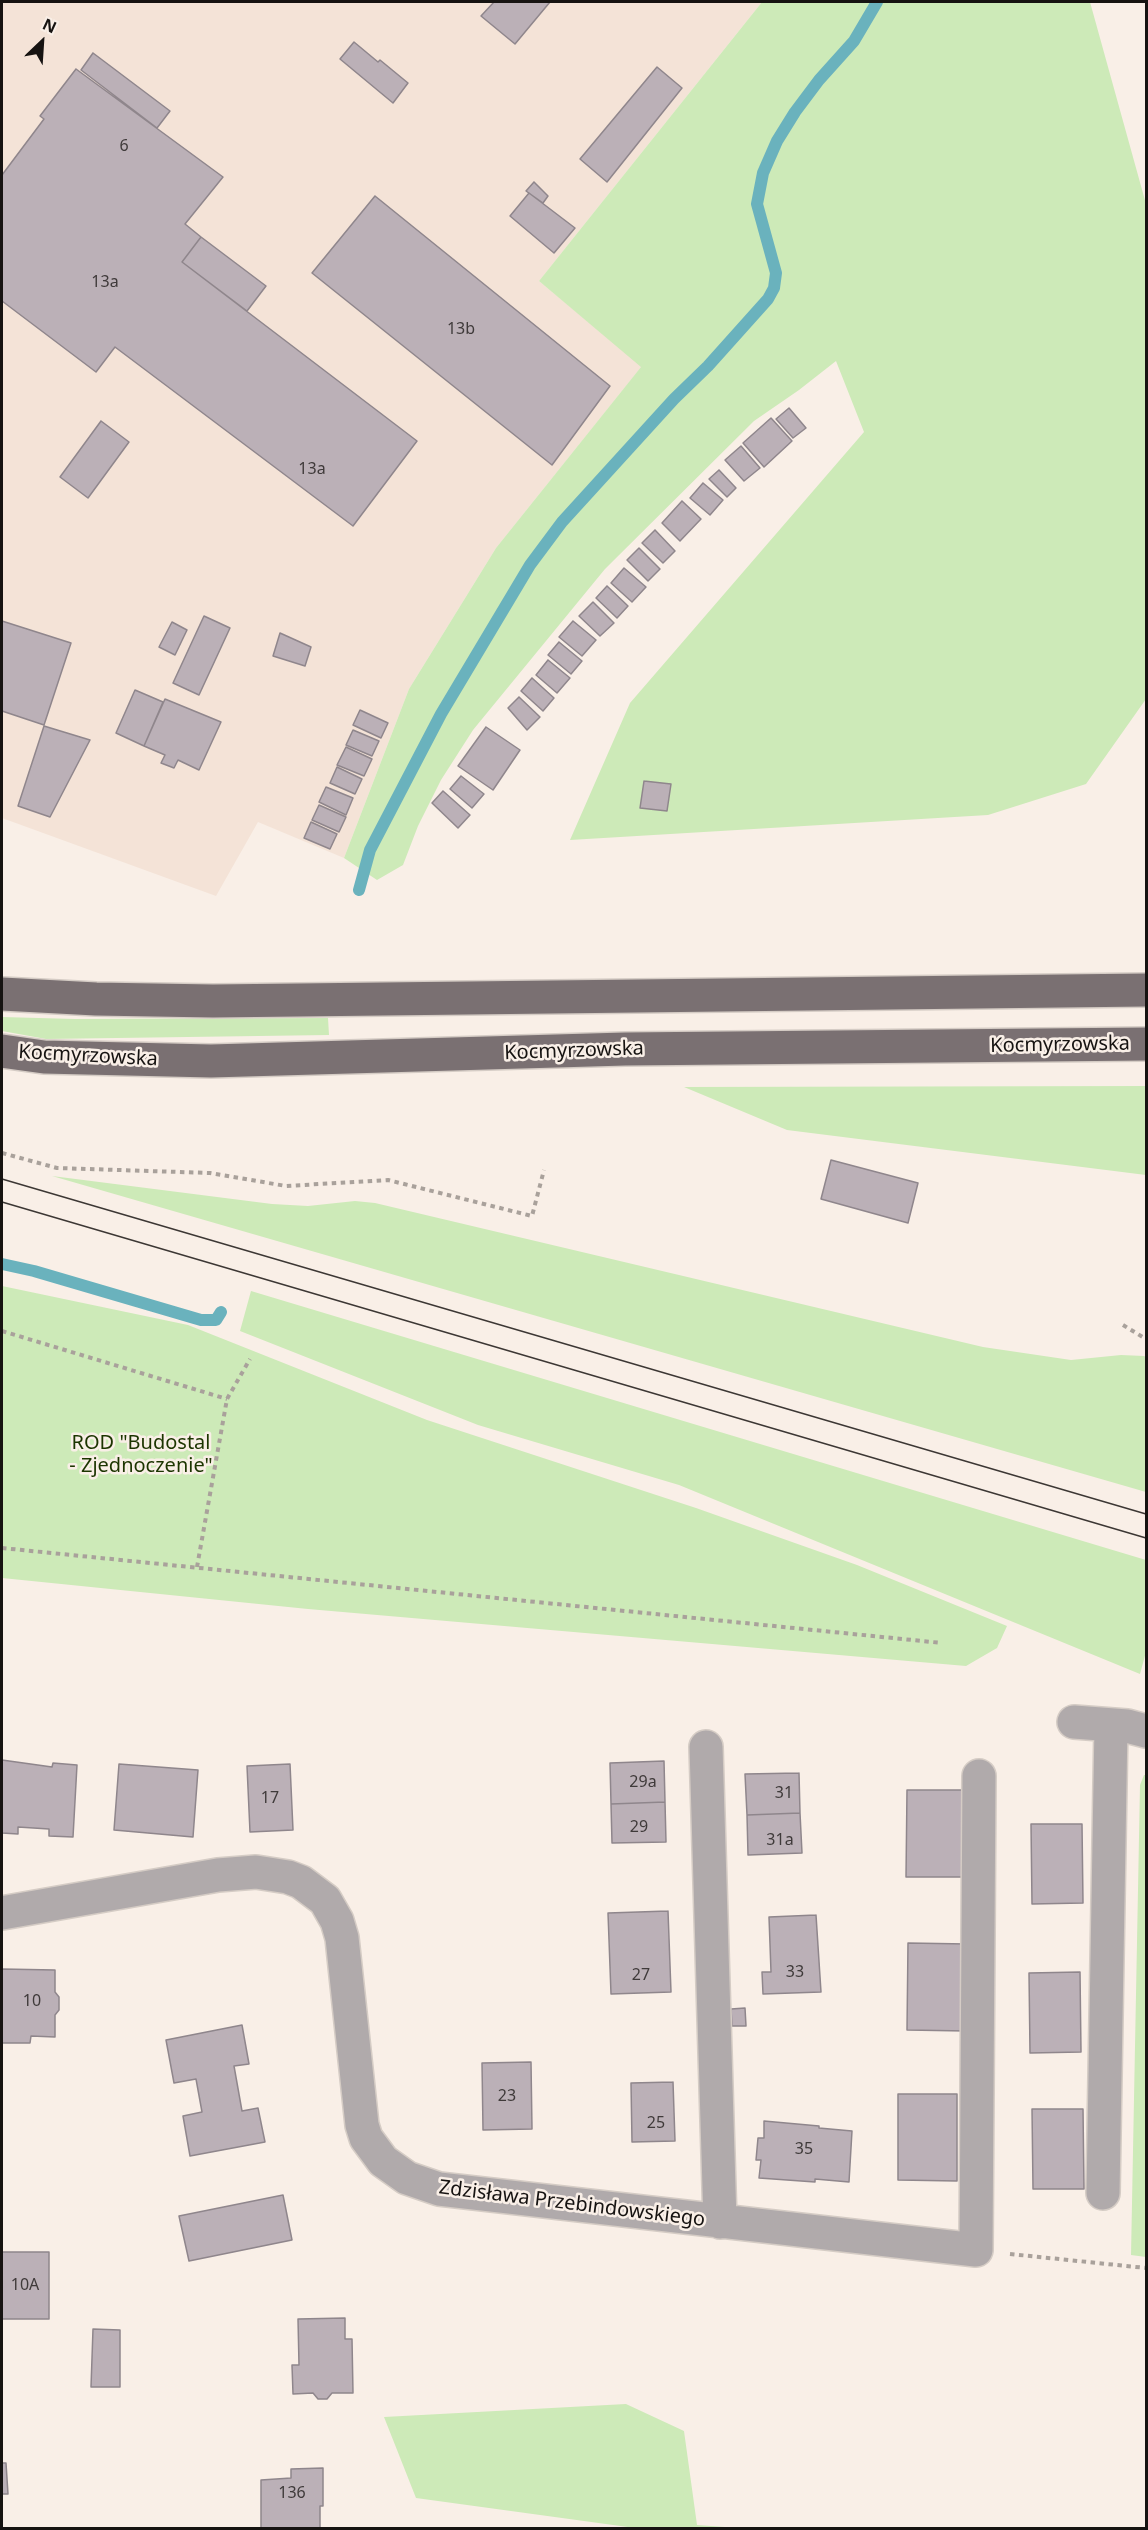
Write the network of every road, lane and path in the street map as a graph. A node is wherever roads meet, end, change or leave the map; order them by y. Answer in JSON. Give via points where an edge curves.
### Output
{"nodes":[{"id":1,"x":1143,"y":989,"type":"edge"},
{"id":2,"x":2,"y":994,"type":"edge"},
{"id":3,"x":1146,"y":1044,"type":"edge"},
{"id":4,"x":2,"y":1051,"type":"edge"},
{"id":5,"x":2,"y":1153,"type":"edge"},
{"id":6,"x":544,"y":1170,"type":"dead end"},
{"id":7,"x":1123,"y":1326,"type":"dead end"},
{"id":8,"x":2,"y":1331,"type":"edge"},
{"id":9,"x":1146,"y":1339,"type":"edge"},
{"id":10,"x":250,"y":1359,"type":"dead end"},
{"id":11,"x":227,"y":1399,"type":"junction"},
{"id":12,"x":2,"y":1548,"type":"edge"},
{"id":13,"x":197,"y":1567,"type":"junction"},
{"id":14,"x":942,"y":1643,"type":"dead end"},
{"id":15,"x":1074,"y":1722,"type":"dead end"},
{"id":16,"x":1111,"y":1725,"type":"junction"},
{"id":17,"x":1146,"y":1731,"type":"edge"},
{"id":18,"x":706,"y":1747,"type":"dead end"},
{"id":19,"x":979,"y":1776,"type":"dead end"},
{"id":20,"x":2,"y":1913,"type":"edge"},
{"id":21,"x":1103,"y":2193,"type":"dead end"},
{"id":22,"x":720,"y":2222,"type":"junction"},
{"id":23,"x":976,"y":2250,"type":"junction"},
{"id":24,"x":1146,"y":2268,"type":"edge"}],
"edges":[{"from":1,"to":2,"type":"main road","via":[[213,1001]]},
{"from":3,"to":4,"type":"main road","name":"Kocmyrzowska","via":[[624,1049],[211,1061],[44,1057]]},
{"from":5,"to":6,"type":"path","via":[[57,1168],[210,1173],[286,1186],[388,1180],[532,1216]]},
{"from":7,"to":9,"type":"path"},
{"from":8,"to":11,"type":"path"},
{"from":10,"to":11,"type":"path"},
{"from":11,"to":13,"type":"path"},
{"from":12,"to":13,"type":"path"},
{"from":13,"to":14,"type":"path"},
{"from":15,"to":16,"type":"street"},
{"from":16,"to":17,"type":"street"},
{"from":16,"to":21,"type":"street"},
{"from":18,"to":22,"type":"street"},
{"from":19,"to":23,"type":"street"},
{"from":20,"to":22,"type":"street","name":"Zdzisława Przebindowskiego","via":[[218,1875],[256,1872],[301,1882],[325,1900],[337,1921],[362,2125],[374,2150],[394,2170],[439,2189]]},
{"from":22,"to":23,"type":"street","name":"Zdzisława Przebindowskiego"},
{"from":23,"to":24,"type":"path"}]}
